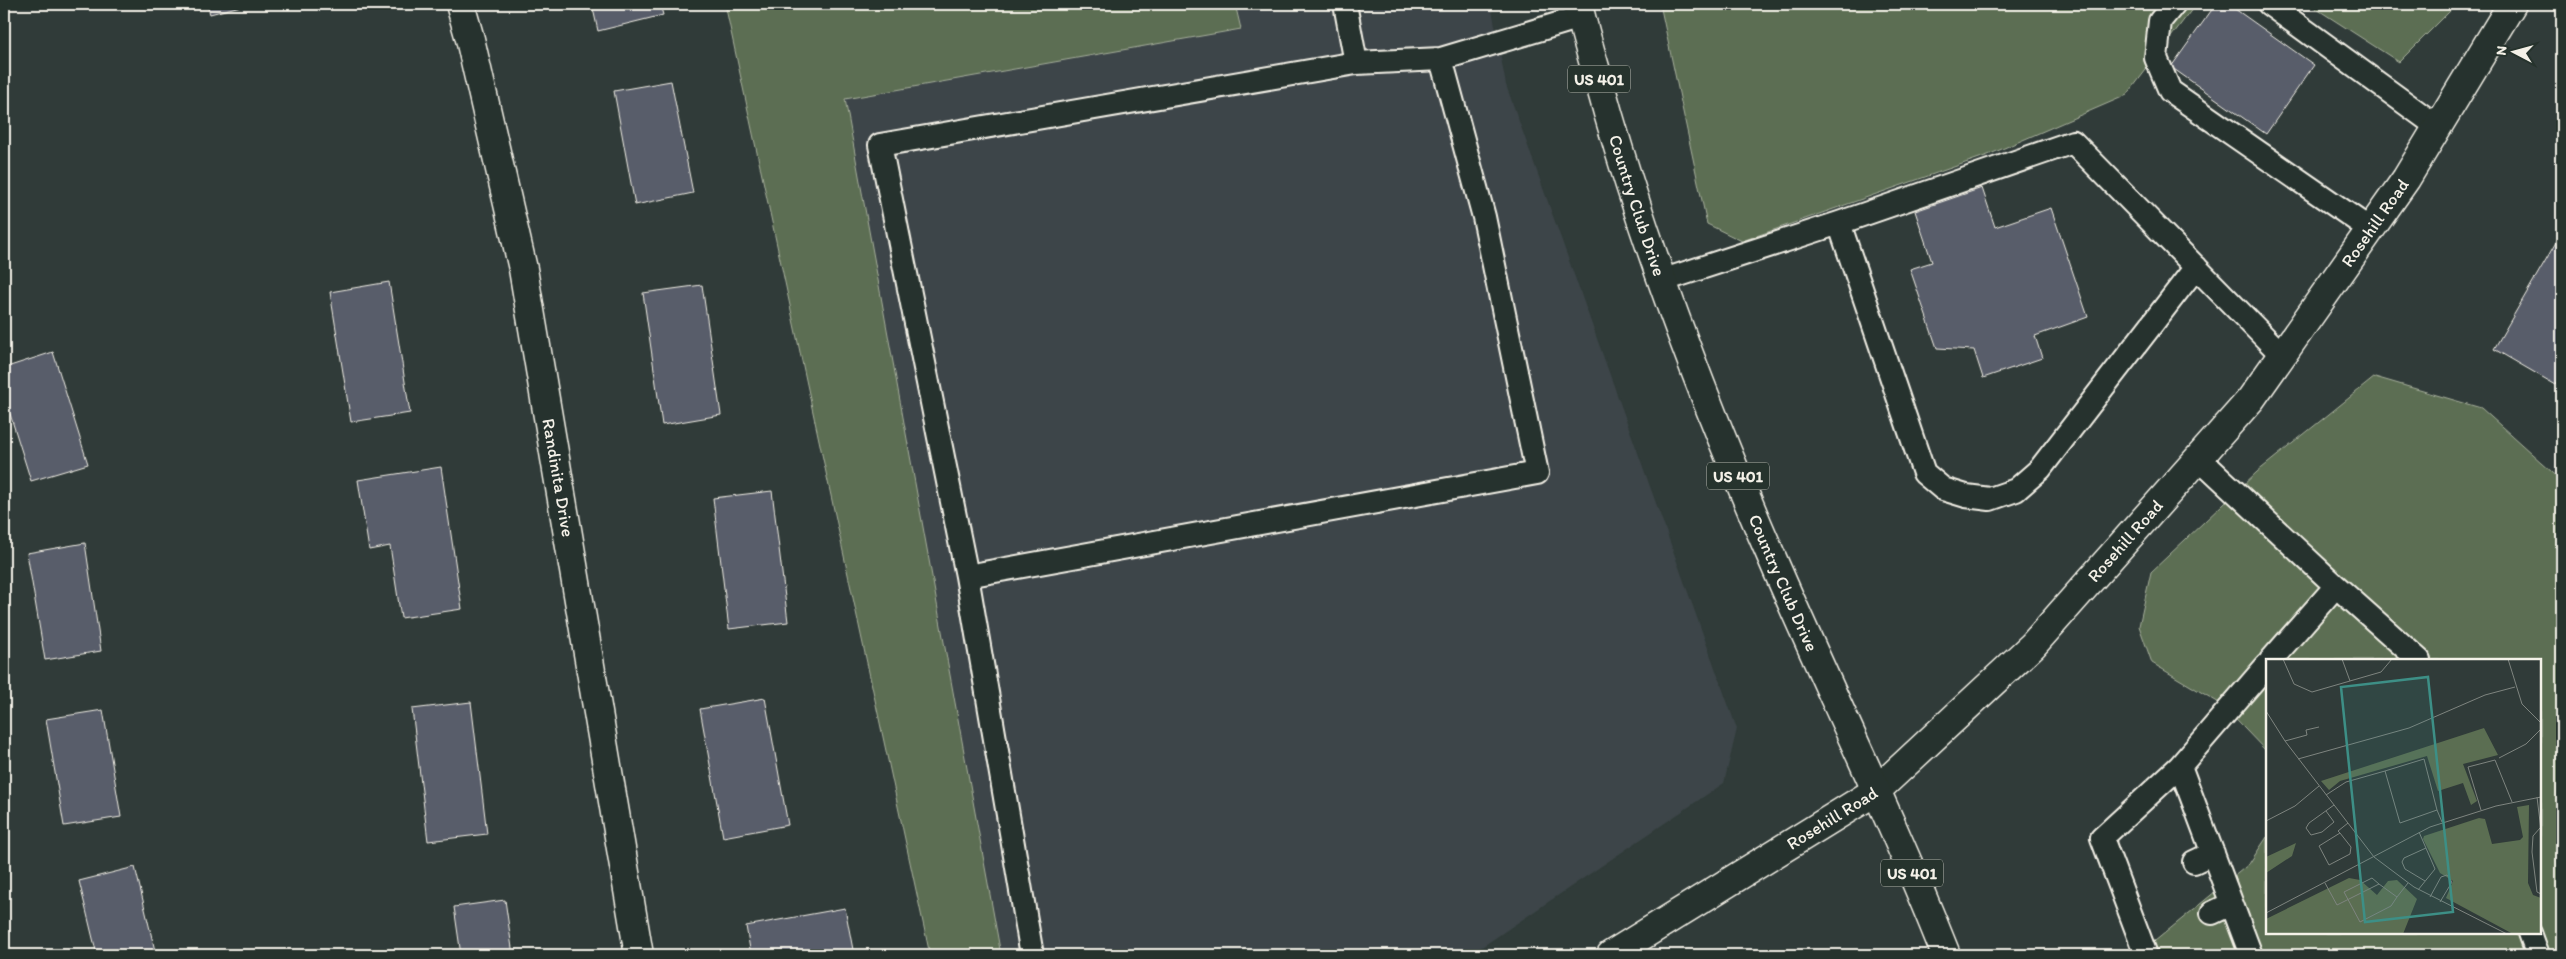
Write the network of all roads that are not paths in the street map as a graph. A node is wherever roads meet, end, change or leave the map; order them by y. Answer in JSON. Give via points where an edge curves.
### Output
{"nodes":[{"id":1,"x":460,"y":4,"type":"edge"},
{"id":2,"x":1345,"y":4,"type":"edge"},
{"id":3,"x":2174,"y":4,"type":"edge"},
{"id":4,"x":2269,"y":4,"type":"edge"},
{"id":5,"x":2512,"y":4,"type":"edge"},
{"id":6,"x":1580,"y":11,"type":"edge"},
{"id":7,"x":1441,"y":59,"type":"junction"},
{"id":8,"x":1356,"y":63,"type":"junction"},
{"id":9,"x":2438,"y":127,"type":"junction"},
{"id":10,"x":1839,"y":223,"type":"junction"},
{"id":11,"x":2371,"y":230,"type":"junction"},
{"id":12,"x":2196,"y":267,"type":"junction"},
{"id":13,"x":1661,"y":281,"type":"junction"},
{"id":14,"x":2282,"y":355,"type":"junction"},
{"id":15,"x":2199,"y":458,"type":"junction"},
{"id":16,"x":967,"y":576,"type":"junction"},
{"id":17,"x":2336,"y":586,"type":"junction"},
{"id":18,"x":2272,"y":659,"type":"edge"},
{"id":19,"x":2418,"y":659,"type":"edge"},
{"id":20,"x":2266,"y":666,"type":"edge"},
{"id":21,"x":2180,"y":766,"type":"junction"},
{"id":22,"x":1876,"y":791,"type":"junction"},
{"id":23,"x":2530,"y":934,"type":"edge"},
{"id":24,"x":2149,"y":944,"type":"edge"},
{"id":25,"x":2246,"y":954,"type":"edge"},
{"id":26,"x":639,"y":955,"type":"edge"},
{"id":27,"x":1032,"y":955,"type":"edge"},
{"id":28,"x":1611,"y":955,"type":"edge"},
{"id":29,"x":1946,"y":955,"type":"edge"},
{"id":30,"x":2538,"y":955,"type":"edge"}],
"edges":[{"from":1,"to":26,"type":"main road","name":"Randinita Drive","via":[[523,269]]},
{"from":2,"to":8,"type":"lane"},
{"from":3,"to":11,"type":"lane","via":[[2160,21],[2156,58],[2170,91]]},
{"from":4,"to":9,"type":"lane"},
{"from":5,"to":9,"type":"main road","name":"Rosehill Road"},
{"from":6,"to":7,"type":"lane"},
{"from":6,"to":13,"type":"main road","name":"Country Club Drive","number":"US 401","via":[[1620,154]]},
{"from":7,"to":8,"type":"lane"},
{"from":7,"to":16,"type":"lane","via":[[1484,217],[1537,473]]},
{"from":8,"to":16,"type":"lane","via":[[880,145]]},
{"from":9,"to":11,"type":"main road","name":"Rosehill Road"},
{"from":10,"to":12,"type":"lane","via":[[2073,142]]},
{"from":10,"to":12,"type":"lane","via":[[1924,473],[1943,489],[1990,499],[2016,490],[2040,469]]},
{"from":10,"to":13,"type":"lane"},
{"from":11,"to":14,"type":"main road","name":"Rosehill Road"},
{"from":12,"to":14,"type":"lane"},
{"from":13,"to":22,"type":"main road","name":"Country Club Drive","number":"US 401","via":[[1768,550]]},
{"from":14,"to":15,"type":"main road","name":"Rosehill Road","via":[[2251,399]]},
{"from":15,"to":17,"type":"lane"},
{"from":15,"to":22,"type":"main road","name":"Rosehill Road","via":[[2033,645]]},
{"from":16,"to":27,"type":"lane"},
{"from":17,"to":18,"type":"lane"},
{"from":17,"to":19,"type":"lane"},
{"from":20,"to":21,"type":"lane"},
{"from":21,"to":24,"type":"lane","via":[[2102,838],[2133,890]]},
{"from":21,"to":25,"type":"lane","via":[[2203,858],[2222,908]]},
{"from":22,"to":28,"type":"main road","name":"Rosehill Road"},
{"from":22,"to":29,"type":"main road","name":"Country Club Drive","number":"US 401"},
{"from":23,"to":30,"type":"lane"}]}
